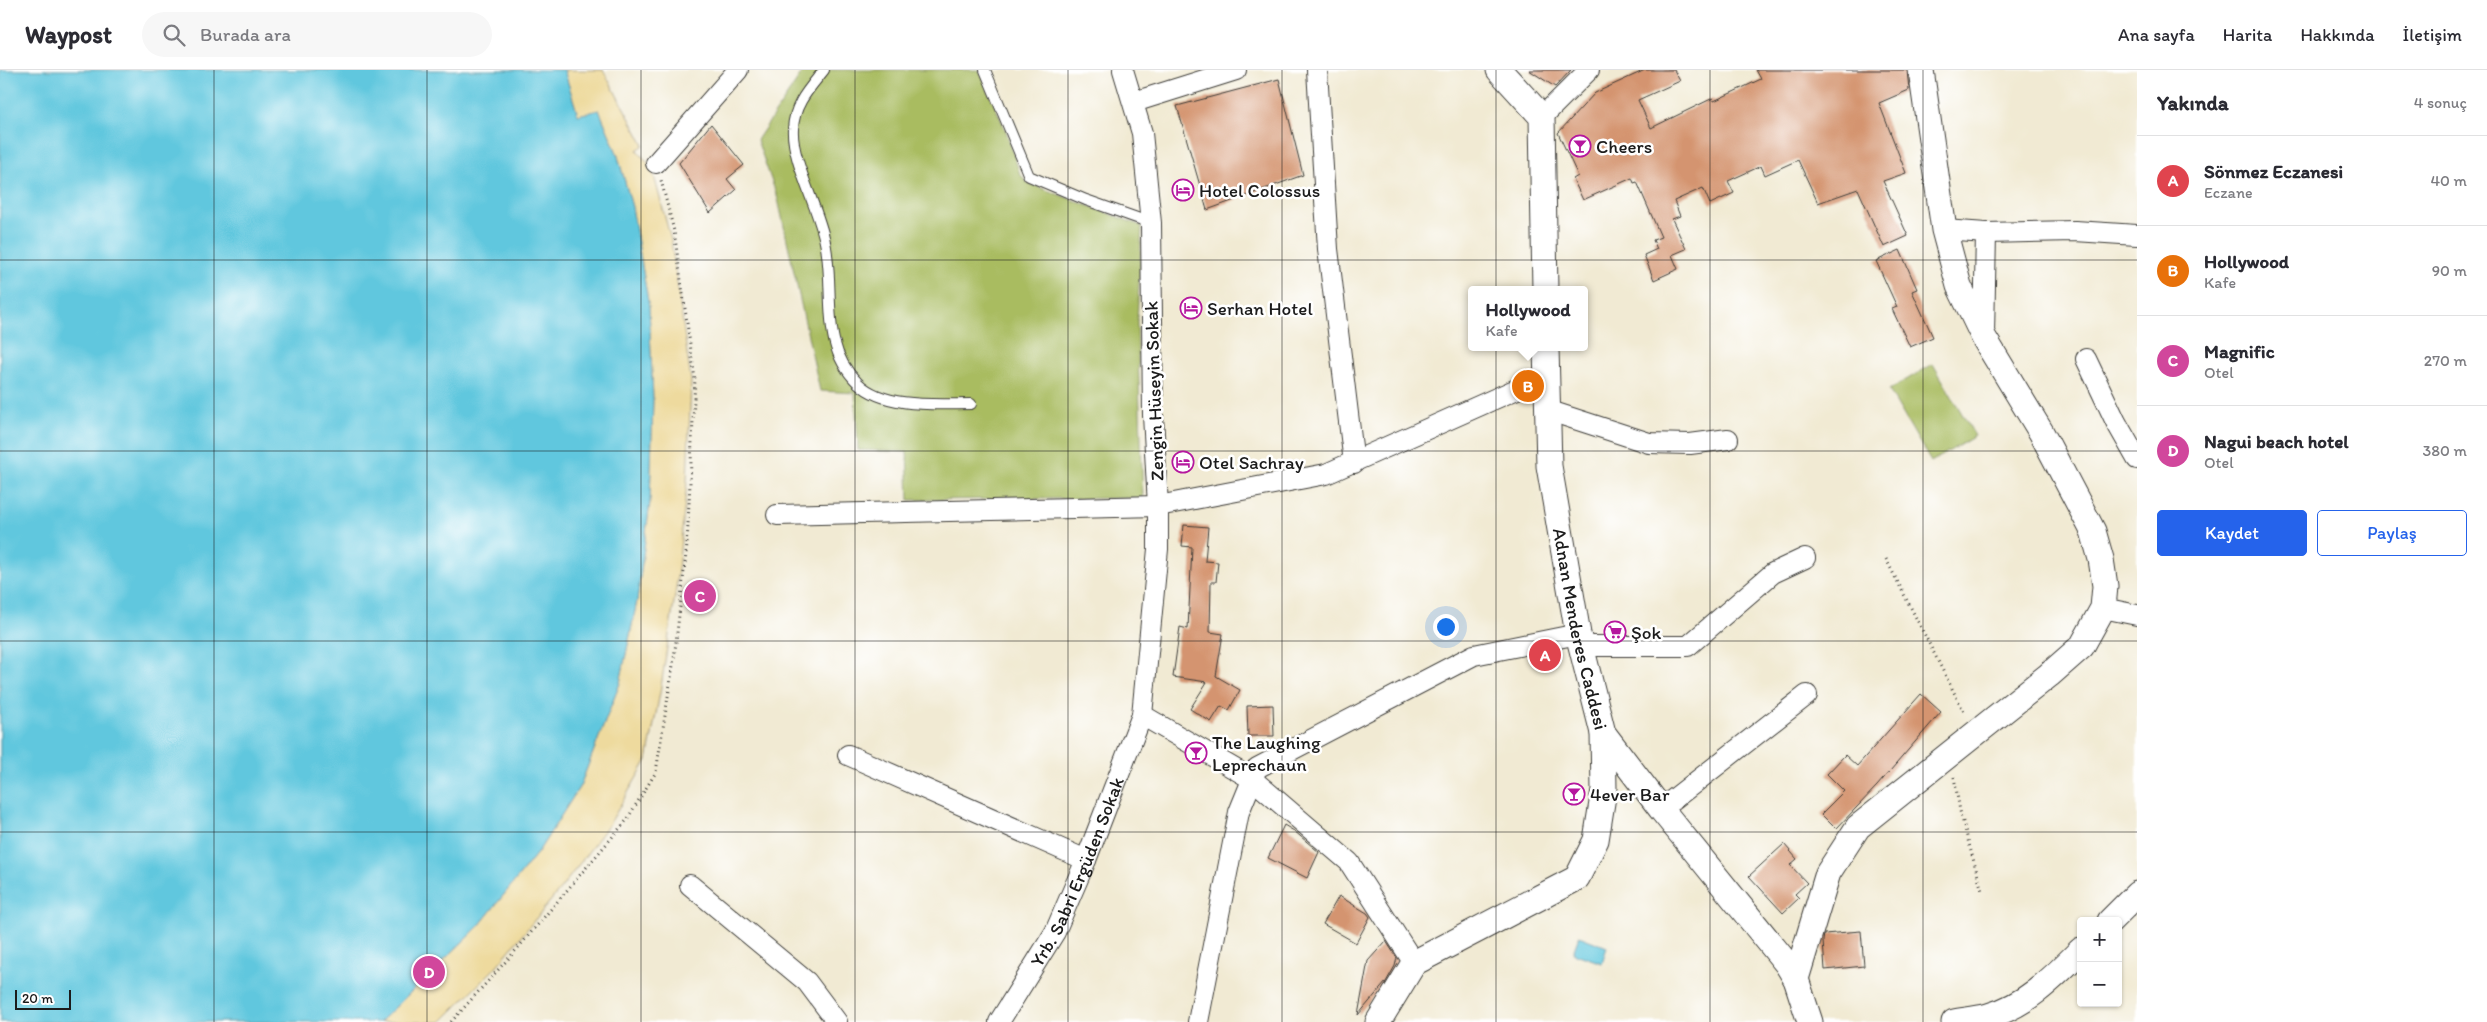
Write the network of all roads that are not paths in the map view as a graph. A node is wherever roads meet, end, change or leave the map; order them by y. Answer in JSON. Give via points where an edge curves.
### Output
{"nodes":[{"id":1,"x":738,"y":70,"type":"edge"},
{"id":2,"x":824,"y":70,"type":"edge"},
{"id":3,"x":985,"y":70,"type":"edge"},
{"id":4,"x":1123,"y":70,"type":"edge"},
{"id":5,"x":1236,"y":70,"type":"edge"},
{"id":6,"x":1317,"y":70,"type":"edge"},
{"id":7,"x":1499,"y":70,"type":"edge"},
{"id":8,"x":1589,"y":70,"type":"edge"},
{"id":9,"x":1921,"y":70,"type":"edge"},
{"id":10,"x":1134,"y":102,"type":"junction"},
{"id":11,"x":1542,"y":117,"type":"junction"},
{"id":12,"x":656,"y":163,"type":"road end"},
{"id":13,"x":1151,"y":223,"type":"junction"},
{"id":14,"x":1944,"y":230,"type":"junction"},
{"id":15,"x":1986,"y":233,"type":"junction"},
{"id":16,"x":2137,"y":235,"type":"edge"},
{"id":17,"x":1545,"y":286,"type":"edge"},
{"id":18,"x":1984,"y":338,"type":"junction"},
{"id":19,"x":1546,"y":351,"type":"edge"},
{"id":20,"x":2086,"y":358,"type":"dead end"},
{"id":21,"x":1546,"y":376,"type":"junction"},
{"id":22,"x":972,"y":404,"type":"dead end"},
{"id":23,"x":1547,"y":410,"type":"junction"},
{"id":24,"x":1728,"y":439,"type":"dead end"},
{"id":25,"x":2137,"y":460,"type":"edge"},
{"id":26,"x":1354,"y":463,"type":"junction"},
{"id":27,"x":1158,"y":506,"type":"junction"},
{"id":28,"x":777,"y":515,"type":"dead end"},
{"id":29,"x":1805,"y":558,"type":"dead end"},
{"id":30,"x":2103,"y":608,"type":"junction"},
{"id":31,"x":2137,"y":615,"type":"edge"},
{"id":32,"x":1580,"y":640,"type":"junction"},
{"id":33,"x":1807,"y":695,"type":"dead end"},
{"id":34,"x":1142,"y":715,"type":"junction"},
{"id":35,"x":1603,"y":733,"type":"junction"},
{"id":36,"x":848,"y":755,"type":"dead end"},
{"id":37,"x":1252,"y":779,"type":"junction"},
{"id":38,"x":1661,"y":809,"type":"junction"},
{"id":39,"x":1086,"y":860,"type":"junction"},
{"id":40,"x":690,"y":885,"type":"dead end"},
{"id":41,"x":2137,"y":894,"type":"edge"},
{"id":42,"x":2114,"y":917,"type":"edge"},
{"id":43,"x":2077,"y":954,"type":"edge"},
{"id":44,"x":1414,"y":963,"type":"junction"},
{"id":45,"x":1796,"y":978,"type":"junction"},
{"id":46,"x":1001,"y":1021,"type":"edge"},
{"id":47,"x":837,"y":1022,"type":"edge"},
{"id":48,"x":1198,"y":1022,"type":"edge"},
{"id":49,"x":1378,"y":1022,"type":"edge"},
{"id":50,"x":1810,"y":1022,"type":"edge"},
{"id":51,"x":1954,"y":1022,"type":"edge"}],
"edges":[{"from":1,"to":12,"type":"street"},
{"from":2,"to":22,"type":"lane","via":[[799,101],[793,130],[799,165],[817,209],[826,243],[832,341],[840,361],[859,384],[883,397],[913,404]]},
{"from":3,"to":13,"type":"lane","via":[[1029,176]]},
{"from":4,"to":10,"type":"street","name":"Zengin Hüseyin Sokak"},
{"from":5,"to":10,"type":"street"},
{"from":6,"to":26,"type":"street","via":[[1328,249]]},
{"from":7,"to":11,"type":"street"},
{"from":8,"to":11,"type":"street"},
{"from":9,"to":14,"type":"street"},
{"from":10,"to":13,"type":"street","name":"Zengin Hüseyin Sokak","via":[[1142,133]]},
{"from":11,"to":17,"type":"street"},
{"from":13,"to":27,"type":"street","name":"Zengin Hüseyin Sokak","via":[[1153,415]]},
{"from":14,"to":15,"type":"street"},
{"from":14,"to":18,"type":"street","via":[[1959,286]]},
{"from":15,"to":16,"type":"street","via":[[2075,231]]},
{"from":15,"to":18,"type":"street"},
{"from":18,"to":30,"type":"street","via":[[2041,432],[2094,532],[2105,586]]},
{"from":19,"to":21,"type":"street","name":"Adnan Menderes Caddesi"},
{"from":20,"to":25,"type":"street"},
{"from":21,"to":23,"type":"street","name":"Adnan Menderes Caddesi"},
{"from":21,"to":26,"type":"street"},
{"from":23,"to":24,"type":"street","via":[[1649,443],[1690,444]]},
{"from":23,"to":32,"type":"street","name":"Adnan Menderes Caddesi","via":[[1550,466]]},
{"from":26,"to":27,"type":"street","via":[[1326,474]]},
{"from":27,"to":28,"type":"street"},
{"from":27,"to":34,"type":"street","name":"Zengin Hüseyin Sokak","via":[[1158,549]]},
{"from":29,"to":32,"type":"street","via":[[1773,573],[1688,646]]},
{"from":30,"to":31,"type":"street"},
{"from":30,"to":45,"type":"street","via":[[2082,646],[1858,827],[1828,873]]},
{"from":32,"to":35,"type":"street","name":"Adnan Menderes Caddesi"},
{"from":32,"to":37,"type":"street","via":[[1474,655],[1257,768]]},
{"from":33,"to":38,"type":"street"},
{"from":34,"to":37,"type":"street"},
{"from":34,"to":39,"type":"street","name":"Yrb. Sabri Ergüden Sokak"},
{"from":35,"to":38,"type":"street","name":"Adnan Menderes Caddesi"},
{"from":35,"to":44,"type":"street","via":[[1603,798],[1596,840],[1577,878]]},
{"from":36,"to":39,"type":"street"},
{"from":37,"to":44,"type":"street","via":[[1349,862]]},
{"from":37,"to":48,"type":"street","via":[[1238,812]]},
{"from":38,"to":45,"type":"street","name":"Adnan Menderes Caddesi"},
{"from":39,"to":46,"type":"street","name":"Yrb. Sabri Ergüden Sokak","via":[[1055,932]]},
{"from":40,"to":47,"type":"street","via":[[807,982]]},
{"from":41,"to":42,"type":"street"},
{"from":43,"to":51,"type":"street","via":[[2046,985],[2015,1006],[1989,1016]]},
{"from":44,"to":49,"type":"street"},
{"from":45,"to":50,"type":"street","name":"Adnan Menderes Caddesi"}]}
